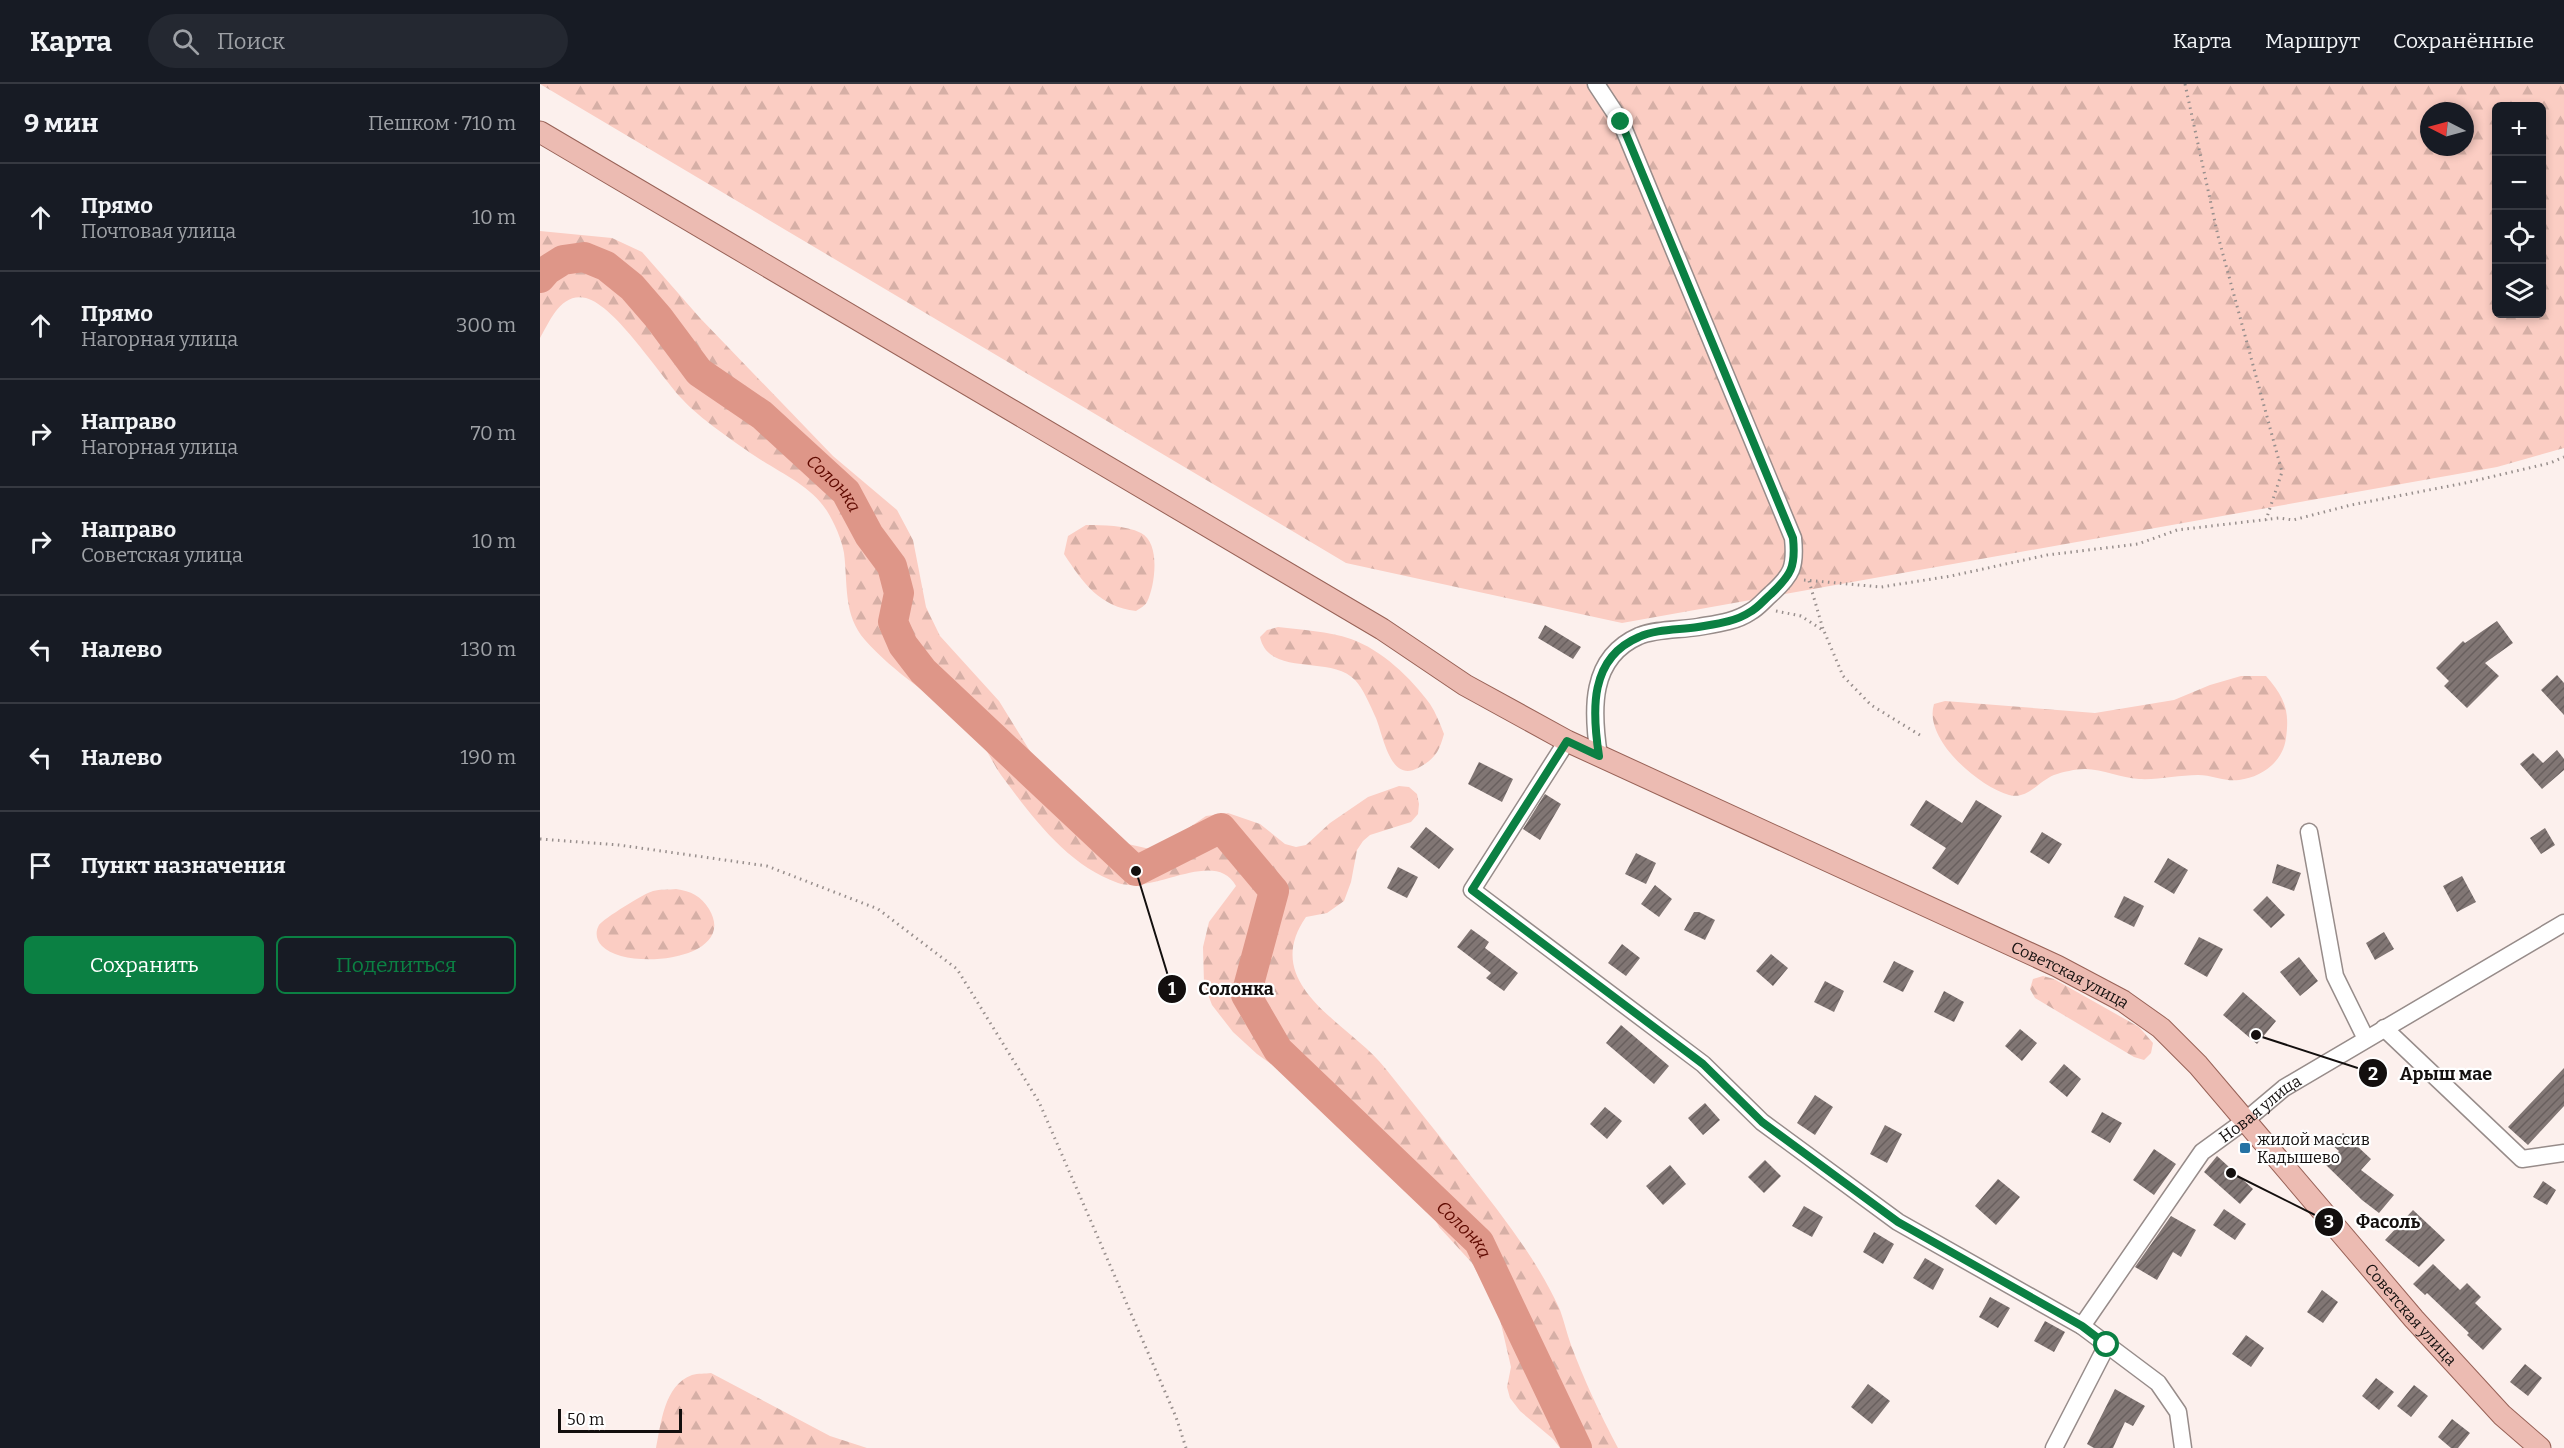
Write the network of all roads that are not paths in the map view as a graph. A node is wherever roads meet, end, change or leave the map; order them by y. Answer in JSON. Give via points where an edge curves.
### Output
{"nodes":[{"id":1,"x":1596,"y":84,"type":"edge"},
{"id":2,"x":540,"y":132,"type":"edge"},
{"id":3,"x":1567,"y":741,"type":"junction"},
{"id":4,"x":1599,"y":756,"type":"junction"},
{"id":5,"x":2309,"y":832,"type":"dead end"},
{"id":6,"x":2564,"y":923,"type":"edge"},
{"id":7,"x":2384,"y":1028,"type":"junction"},
{"id":8,"x":2367,"y":1039,"type":"junction"},
{"id":9,"x":2246,"y":1120,"type":"junction"},
{"id":10,"x":2564,"y":1153,"type":"edge"},
{"id":11,"x":2082,"y":1326,"type":"junction"},
{"id":12,"x":2107,"y":1345,"type":"junction"},
{"id":13,"x":2538,"y":1447,"type":"edge"},
{"id":14,"x":2054,"y":1448,"type":"edge"},
{"id":15,"x":2183,"y":1448,"type":"edge"}],
"edges":[{"from":1,"to":4,"type":"street","via":[[1621,122],[1793,538],[1795,560],[1787,579],[1750,613],[1727,622],[1641,635],[1622,645],[1596,686],[1594,720]]},
{"from":2,"to":3,"type":"main road","name":"Советская улица","via":[[1382,629],[1465,685]]},
{"from":3,"to":4,"type":"main road","name":"Советская улица"},
{"from":3,"to":11,"type":"street","via":[[1472,890],[1703,1064],[1762,1122],[1898,1222]]},
{"from":4,"to":9,"type":"main road","name":"Советская улица","via":[[2057,966],[2123,1001],[2161,1028]]},
{"from":5,"to":8,"type":"street","via":[[2335,976]]},
{"from":6,"to":7,"type":"street","name":"Новая улица"},
{"from":7,"to":8,"type":"street","name":"Новая улица"},
{"from":7,"to":10,"type":"street","via":[[2522,1158]]},
{"from":8,"to":9,"type":"street","name":"Новая улица","via":[[2284,1088]]},
{"from":9,"to":11,"type":"street","name":"Новая улица","via":[[2202,1152]]},
{"from":9,"to":13,"type":"main road","name":"Советская улица","via":[[2414,1319],[2502,1415]]},
{"from":11,"to":12,"type":"street"},
{"from":12,"to":14,"type":"street"},
{"from":12,"to":15,"type":"street","via":[[2158,1383],[2178,1412]]}]}
